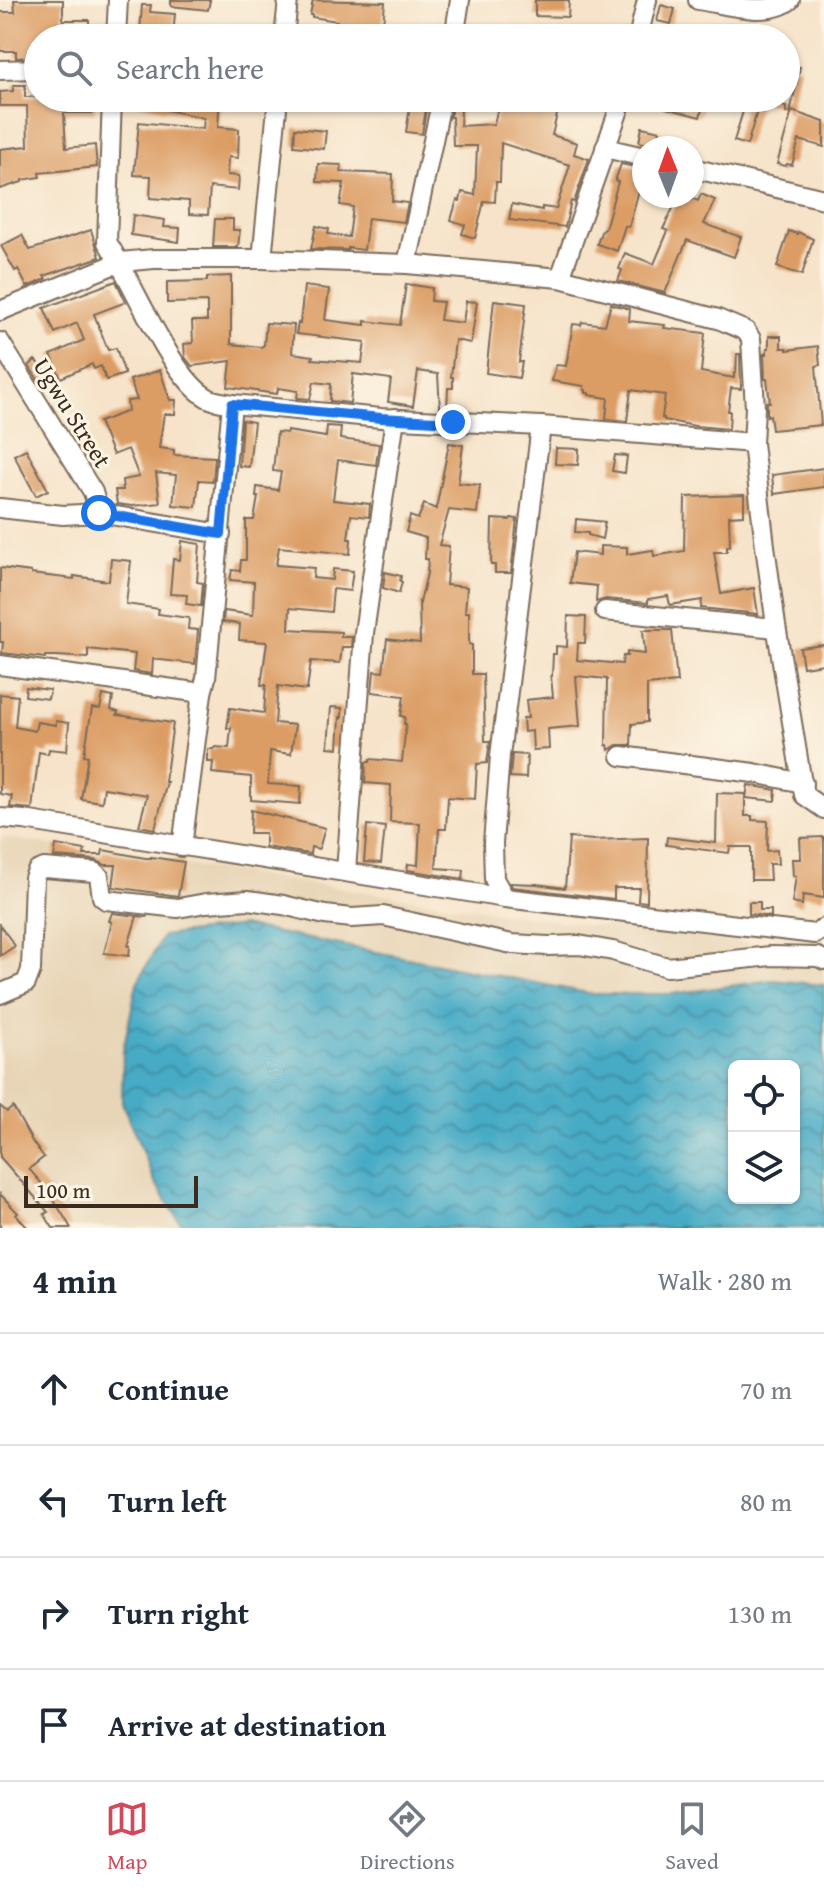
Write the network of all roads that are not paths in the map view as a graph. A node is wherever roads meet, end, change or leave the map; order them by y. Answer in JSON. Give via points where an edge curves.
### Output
{"nodes":[{"id":1,"x":118,"y":0,"type":"edge"},
{"id":2,"x":288,"y":0,"type":"edge"},
{"id":3,"x":460,"y":0,"type":"edge"},
{"id":4,"x":647,"y":0,"type":"edge"},
{"id":5,"x":698,"y":0,"type":"edge"},
{"id":6,"x":790,"y":0,"type":"edge"},
{"id":7,"x":117,"y":24,"type":"edge"},
{"id":8,"x":285,"y":24,"type":"edge"},
{"id":9,"x":456,"y":24,"type":"edge"},
{"id":10,"x":641,"y":24,"type":"edge"},
{"id":11,"x":24,"y":69,"type":"edge"},
{"id":12,"x":0,"y":70,"type":"edge"},
{"id":13,"x":112,"y":112,"type":"edge"},
{"id":14,"x":277,"y":112,"type":"edge"},
{"id":15,"x":439,"y":112,"type":"edge"},
{"id":16,"x":618,"y":112,"type":"edge"},
{"id":17,"x":605,"y":148,"type":"junction"},
{"id":18,"x":632,"y":154,"type":"edge"},
{"id":19,"x":704,"y":171,"type":"edge"},
{"id":20,"x":824,"y":199,"type":"edge"},
{"id":21,"x":262,"y":259,"type":"junction"},
{"id":22,"x":120,"y":262,"type":"junction"},
{"id":23,"x":407,"y":264,"type":"junction"},
{"id":24,"x":560,"y":278,"type":"junction"},
{"id":25,"x":0,"y":311,"type":"edge"},
{"id":26,"x":0,"y":342,"type":"edge"},
{"id":27,"x":232,"y":404,"type":"junction"},
{"id":28,"x":395,"y":418,"type":"junction"},
{"id":29,"x":541,"y":426,"type":"junction"},
{"id":30,"x":753,"y":443,"type":"junction"},
{"id":31,"x":0,"y":508,"type":"edge"},
{"id":32,"x":99,"y":513,"type":"junction"},
{"id":33,"x":221,"y":534,"type":"junction"},
{"id":34,"x":605,"y":611,"type":"dead end"},
{"id":35,"x":776,"y":628,"type":"junction"},
{"id":36,"x":0,"y":665,"type":"edge"},
{"id":37,"x":202,"y":693,"type":"junction"},
{"id":38,"x":621,"y":756,"type":"dead end"},
{"id":39,"x":803,"y":783,"type":"junction"},
{"id":40,"x":824,"y":809,"type":"edge"},
{"id":41,"x":0,"y":818,"type":"edge"},
{"id":42,"x":182,"y":847,"type":"junction"},
{"id":43,"x":346,"y":871,"type":"junction"},
{"id":44,"x":505,"y":898,"type":"junction"},
{"id":45,"x":824,"y":928,"type":"edge"},
{"id":46,"x":824,"y":960,"type":"edge"},
{"id":47,"x":0,"y":994,"type":"edge"}],
"edges":[{"from":1,"to":7,"type":"street"},
{"from":2,"to":8,"type":"street"},
{"from":3,"to":9,"type":"street"},
{"from":4,"to":10,"type":"street"},
{"from":5,"to":6,"type":"street","via":[[758,9]]},
{"from":11,"to":12,"type":"street"},
{"from":13,"to":22,"type":"street","via":[[107,242]]},
{"from":14,"to":21,"type":"street"},
{"from":15,"to":23,"type":"street"},
{"from":16,"to":17,"type":"street"},
{"from":17,"to":18,"type":"street"},
{"from":17,"to":24,"type":"street"},
{"from":19,"to":20,"type":"street"},
{"from":21,"to":22,"type":"street"},
{"from":21,"to":23,"type":"street"},
{"from":22,"to":25,"type":"street"},
{"from":22,"to":27,"type":"street","via":[[186,381],[209,400]]},
{"from":23,"to":24,"type":"street"},
{"from":24,"to":30,"type":"street","via":[[746,331],[751,339]]},
{"from":26,"to":32,"type":"street","name":"Ugwu Street","via":[[93,492]]},
{"from":27,"to":28,"type":"street"},
{"from":27,"to":33,"type":"street"},
{"from":28,"to":29,"type":"street"},
{"from":28,"to":43,"type":"street","via":[[364,633]]},
{"from":29,"to":30,"type":"street"},
{"from":29,"to":44,"type":"street","via":[[493,843],[494,879]]},
{"from":30,"to":35,"type":"street"},
{"from":31,"to":32,"type":"street"},
{"from":32,"to":33,"type":"street"},
{"from":33,"to":37,"type":"street"},
{"from":34,"to":35,"type":"street"},
{"from":35,"to":39,"type":"street"},
{"from":36,"to":37,"type":"street"},
{"from":37,"to":42,"type":"street"},
{"from":38,"to":39,"type":"street"},
{"from":39,"to":40,"type":"street","via":[[804,795]]},
{"from":41,"to":42,"type":"street"},
{"from":42,"to":43,"type":"street"},
{"from":43,"to":44,"type":"street"},
{"from":44,"to":45,"type":"street","via":[[815,934]]},
{"from":46,"to":47,"type":"street","via":[[771,956],[667,967],[613,951],[512,944],[383,916],[325,915],[248,900],[178,908],[106,900],[94,872],[44,868],[34,878],[31,970],[26,983]]}]}
